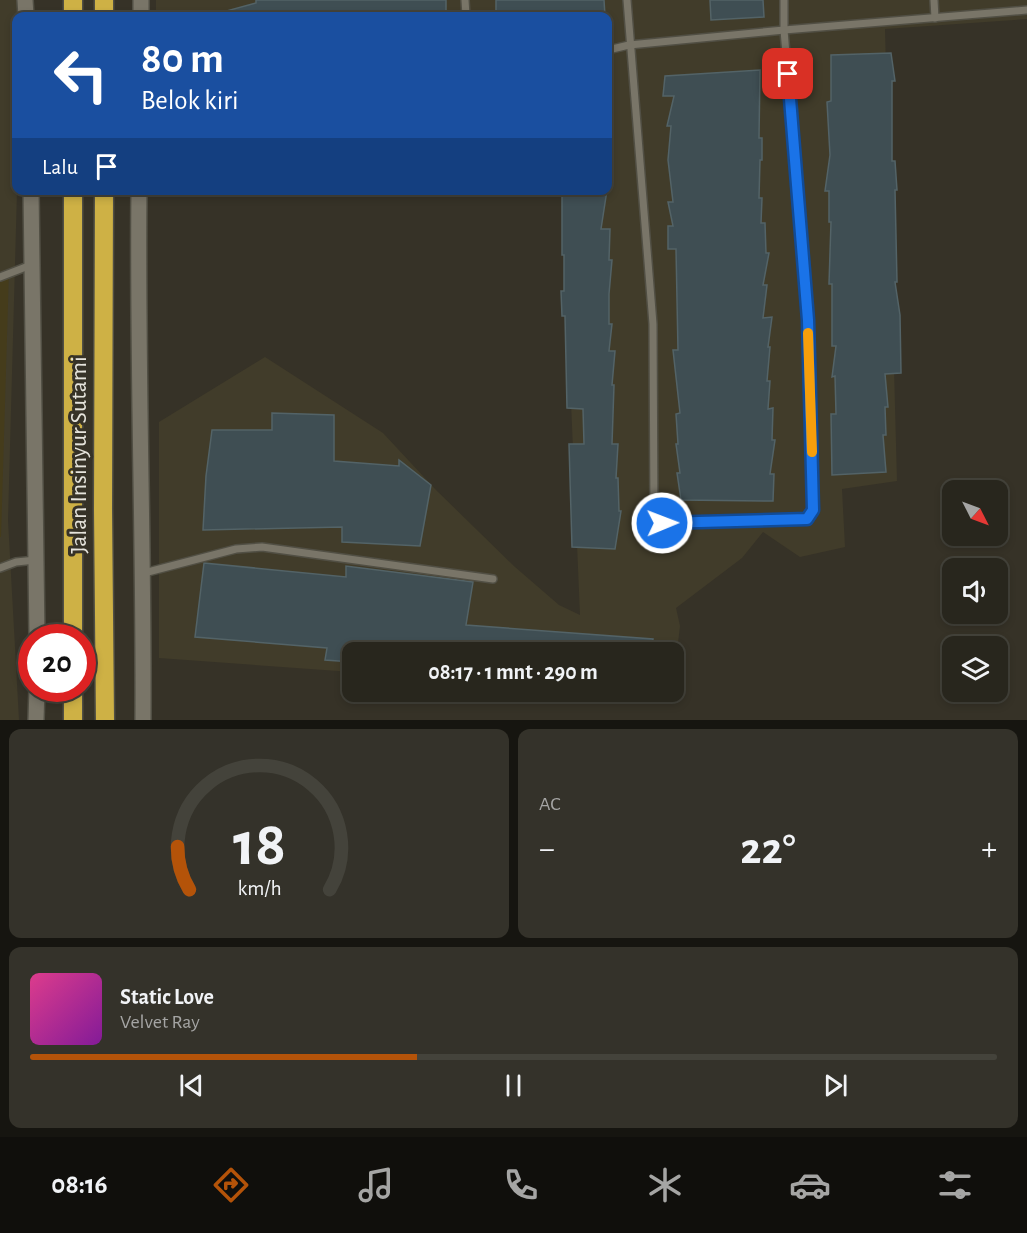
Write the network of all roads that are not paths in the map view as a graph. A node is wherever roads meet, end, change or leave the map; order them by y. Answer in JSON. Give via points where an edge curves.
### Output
{"nodes":[{"id":1,"x":627,"y":0,"type":"edge"},
{"id":2,"x":783,"y":0,"type":"edge"},
{"id":3,"x":934,"y":0,"type":"edge"},
{"id":4,"x":1027,"y":10,"type":"edge"},
{"id":5,"x":935,"y":18,"type":"junction"},
{"id":6,"x":784,"y":30,"type":"junction"},
{"id":7,"x":629,"y":45,"type":"junction"},
{"id":8,"x":612,"y":49,"type":"edge"},
{"id":9,"x":31,"y":195,"type":"edge"},
{"id":10,"x":73,"y":195,"type":"edge"},
{"id":11,"x":104,"y":195,"type":"edge"},
{"id":12,"x":139,"y":195,"type":"edge"},
{"id":13,"x":34,"y":264,"type":"junction"},
{"id":14,"x":0,"y":277,"type":"edge"},
{"id":15,"x":36,"y":560,"type":"junction"},
{"id":16,"x":0,"y":568,"type":"edge"},
{"id":17,"x":144,"y":573,"type":"junction"},
{"id":18,"x":493,"y":579,"type":"dead end"},
{"id":19,"x":37,"y":624,"type":"edge"},
{"id":20,"x":73,"y":624,"type":"edge"},
{"id":21,"x":37,"y":702,"type":"edge"},
{"id":22,"x":73,"y":702,"type":"edge"},
{"id":23,"x":36,"y":720,"type":"edge"},
{"id":24,"x":73,"y":720,"type":"edge"},
{"id":25,"x":105,"y":720,"type":"edge"},
{"id":26,"x":143,"y":720,"type":"edge"}],
"edges":[{"from":1,"to":7,"type":"lane"},
{"from":2,"to":6,"type":"lane"},
{"from":3,"to":5,"type":"lane"},
{"from":4,"to":5,"type":"lane"},
{"from":5,"to":6,"type":"lane"},
{"from":6,"to":7,"type":"lane"},
{"from":6,"to":7,"type":"lane","via":[[808,320],[813,510],[807,519],[662,523],[654,514],[653,324]]},
{"from":7,"to":8,"type":"lane"},
{"from":9,"to":13,"type":"street"},
{"from":10,"to":20,"type":"highway","name":"Jalan Insinyur Sutami"},
{"from":11,"to":25,"type":"highway","name":"Jalan Insinyur Sutami"},
{"from":12,"to":17,"type":"street"},
{"from":13,"to":14,"type":"lane"},
{"from":13,"to":15,"type":"street"},
{"from":15,"to":16,"type":"lane"},
{"from":15,"to":19,"type":"street"},
{"from":17,"to":18,"type":"lane","via":[[236,549],[262,547]]},
{"from":17,"to":26,"type":"street"},
{"from":21,"to":23,"type":"street"},
{"from":22,"to":24,"type":"highway"}]}
